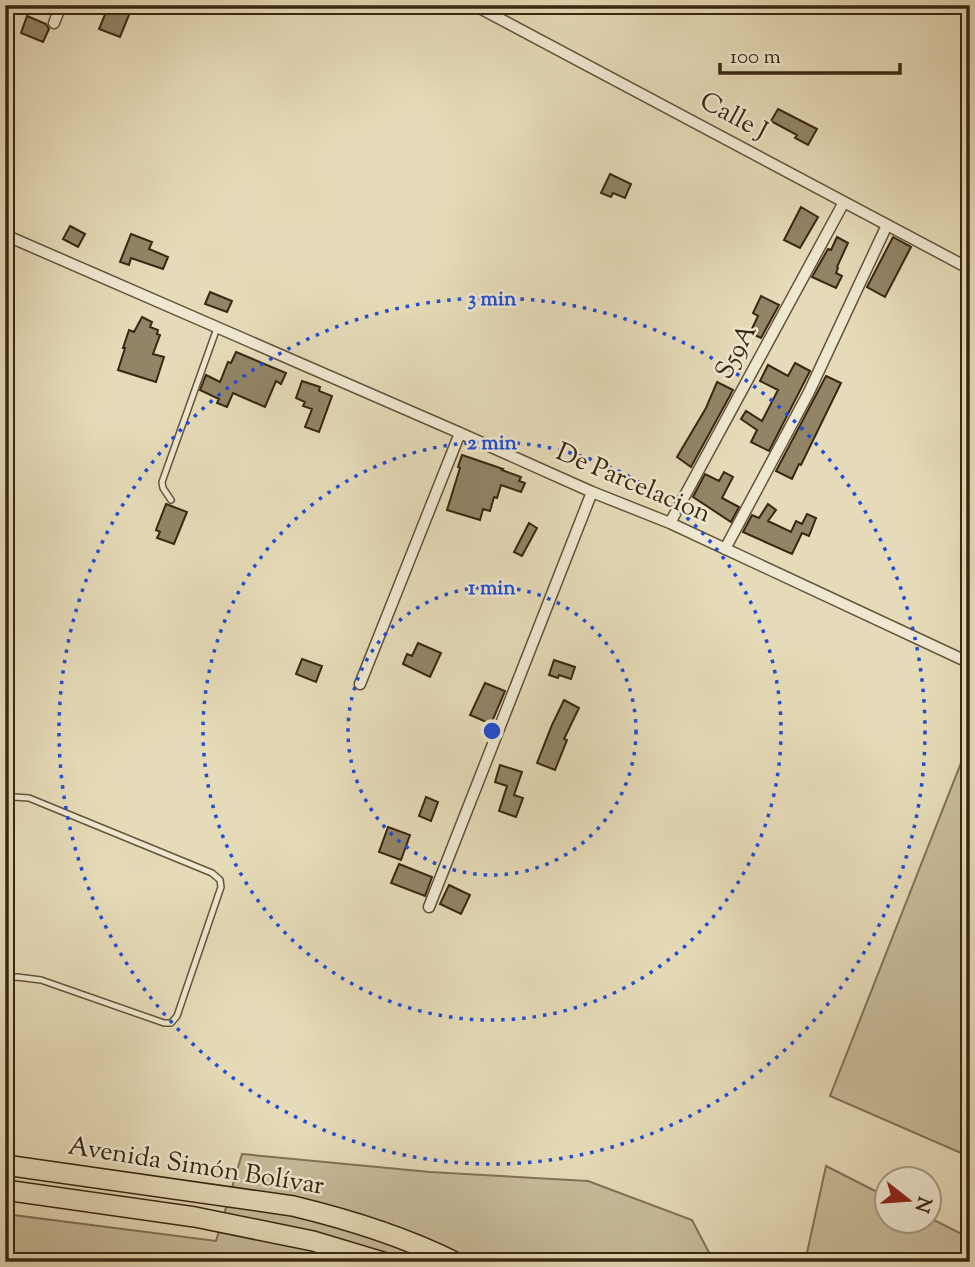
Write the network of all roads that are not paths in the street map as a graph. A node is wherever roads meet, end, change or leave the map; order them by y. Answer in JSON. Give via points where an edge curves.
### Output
{"nodes":[{"id":1,"x":61,"y":5,"type":"edge"},
{"id":2,"x":474,"y":5,"type":"edge"},
{"id":3,"x":54,"y":23,"type":"dead end"},
{"id":4,"x":845,"y":202,"type":"junction"},
{"id":5,"x":887,"y":225,"type":"junction"},
{"id":6,"x":5,"y":235,"type":"edge"},
{"id":7,"x":970,"y":269,"type":"edge"},
{"id":8,"x":217,"y":328,"type":"junction"},
{"id":9,"x":460,"y":433,"type":"junction"},
{"id":10,"x":592,"y":492,"type":"junction"},
{"id":11,"x":171,"y":500,"type":"dead end"},
{"id":12,"x":670,"y":523,"type":"junction"},
{"id":13,"x":726,"y":549,"type":"junction"},
{"id":14,"x":970,"y":663,"type":"edge"},
{"id":15,"x":360,"y":684,"type":"dead end"},
{"id":16,"x":5,"y":801,"type":"edge"},
{"id":17,"x":429,"y":907,"type":"dead end"},
{"id":18,"x":5,"y":978,"type":"edge"},
{"id":19,"x":5,"y":1164,"type":"edge"},
{"id":20,"x":5,"y":1191,"type":"edge"},
{"id":21,"x":383,"y":1262,"type":"edge"},
{"id":22,"x":455,"y":1262,"type":"edge"}],
"edges":[{"from":1,"to":3,"type":"street"},
{"from":2,"to":4,"type":"street","name":"Calle J"},
{"from":4,"to":5,"type":"street","name":"Calle J"},
{"from":4,"to":12,"type":"street","name":"S59A"},
{"from":5,"to":7,"type":"street","name":"Calle J"},
{"from":5,"to":13,"type":"street","via":[[809,392]]},
{"from":6,"to":8,"type":"street","name":"De Parcelacion"},
{"from":8,"to":9,"type":"street","name":"De Parcelacion"},
{"from":8,"to":11,"type":"lane","via":[[162,482]]},
{"from":9,"to":10,"type":"street","name":"De Parcelacion"},
{"from":9,"to":15,"type":"street"},
{"from":10,"to":12,"type":"street","name":"De Parcelacion"},
{"from":10,"to":17,"type":"street"},
{"from":12,"to":13,"type":"street","name":"De Parcelacion"},
{"from":13,"to":14,"type":"street","name":"De Parcelacion"},
{"from":16,"to":18,"type":"lane","via":[[29,798],[212,873],[221,887],[172,1023],[41,980]]},
{"from":19,"to":22,"type":"highway","name":"Avenida Simón Bolívar","via":[[293,1206],[343,1219]]},
{"from":20,"to":21,"type":"highway","name":"Avenida Simón Bolívar","via":[[195,1217],[313,1241]]}]}
